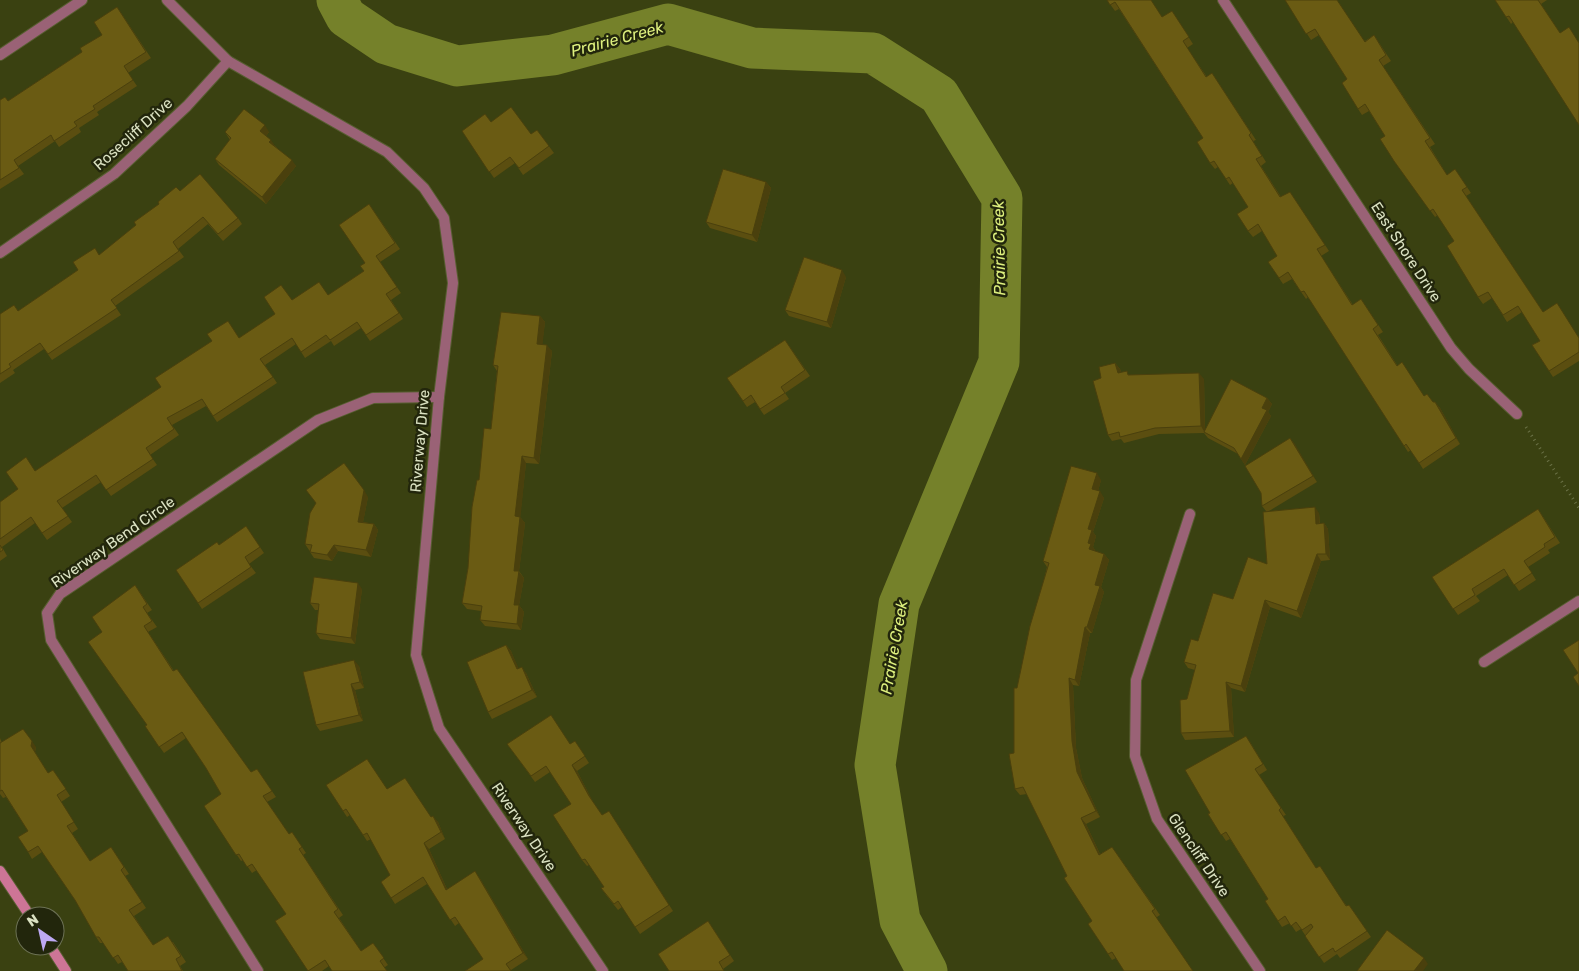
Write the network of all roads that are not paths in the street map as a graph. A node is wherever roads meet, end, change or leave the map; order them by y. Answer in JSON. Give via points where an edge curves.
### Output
{"nodes":[{"id":1,"x":82,"y":0,"type":"edge"},
{"id":2,"x":167,"y":0,"type":"edge"},
{"id":3,"x":1223,"y":0,"type":"edge"},
{"id":4,"x":0,"y":55,"type":"edge"},
{"id":5,"x":228,"y":61,"type":"junction"},
{"id":6,"x":0,"y":253,"type":"edge"},
{"id":7,"x":439,"y":397,"type":"junction"},
{"id":8,"x":1517,"y":414,"type":"road end"},
{"id":9,"x":1190,"y":514,"type":"dead end"},
{"id":10,"x":1579,"y":601,"type":"edge"},
{"id":11,"x":1484,"y":662,"type":"dead end"},
{"id":12,"x":0,"y":871,"type":"edge"},
{"id":13,"x":23,"y":906,"type":"edge"},
{"id":14,"x":56,"y":956,"type":"edge"},
{"id":15,"x":66,"y":971,"type":"edge"},
{"id":16,"x":258,"y":971,"type":"edge"},
{"id":17,"x":603,"y":971,"type":"edge"},
{"id":18,"x":1260,"y":971,"type":"edge"}],
"edges":[{"from":1,"to":4,"type":"street"},
{"from":2,"to":5,"type":"street","name":"Riverway Drive"},
{"from":3,"to":8,"type":"street","name":"East Shore Drive","via":[[1451,348],[1469,370]]},
{"from":5,"to":6,"type":"street","name":"Rosecliff Drive","via":[[187,106],[114,174]]},
{"from":5,"to":7,"type":"street","name":"Riverway Drive","via":[[387,152],[424,188],[444,218],[453,283]]},
{"from":7,"to":16,"type":"street","name":"Riverway Bend Circle","via":[[373,398],[318,420],[60,594],[47,613],[51,640]]},
{"from":7,"to":17,"type":"street","name":"Riverway Drive","via":[[416,655],[439,728]]},
{"from":9,"to":18,"type":"street","name":"Glencliff Drive","via":[[1136,680],[1135,756],[1157,819]]},
{"from":10,"to":11,"type":"street"},
{"from":12,"to":13,"type":"main road"},
{"from":14,"to":15,"type":"main road"}]}
